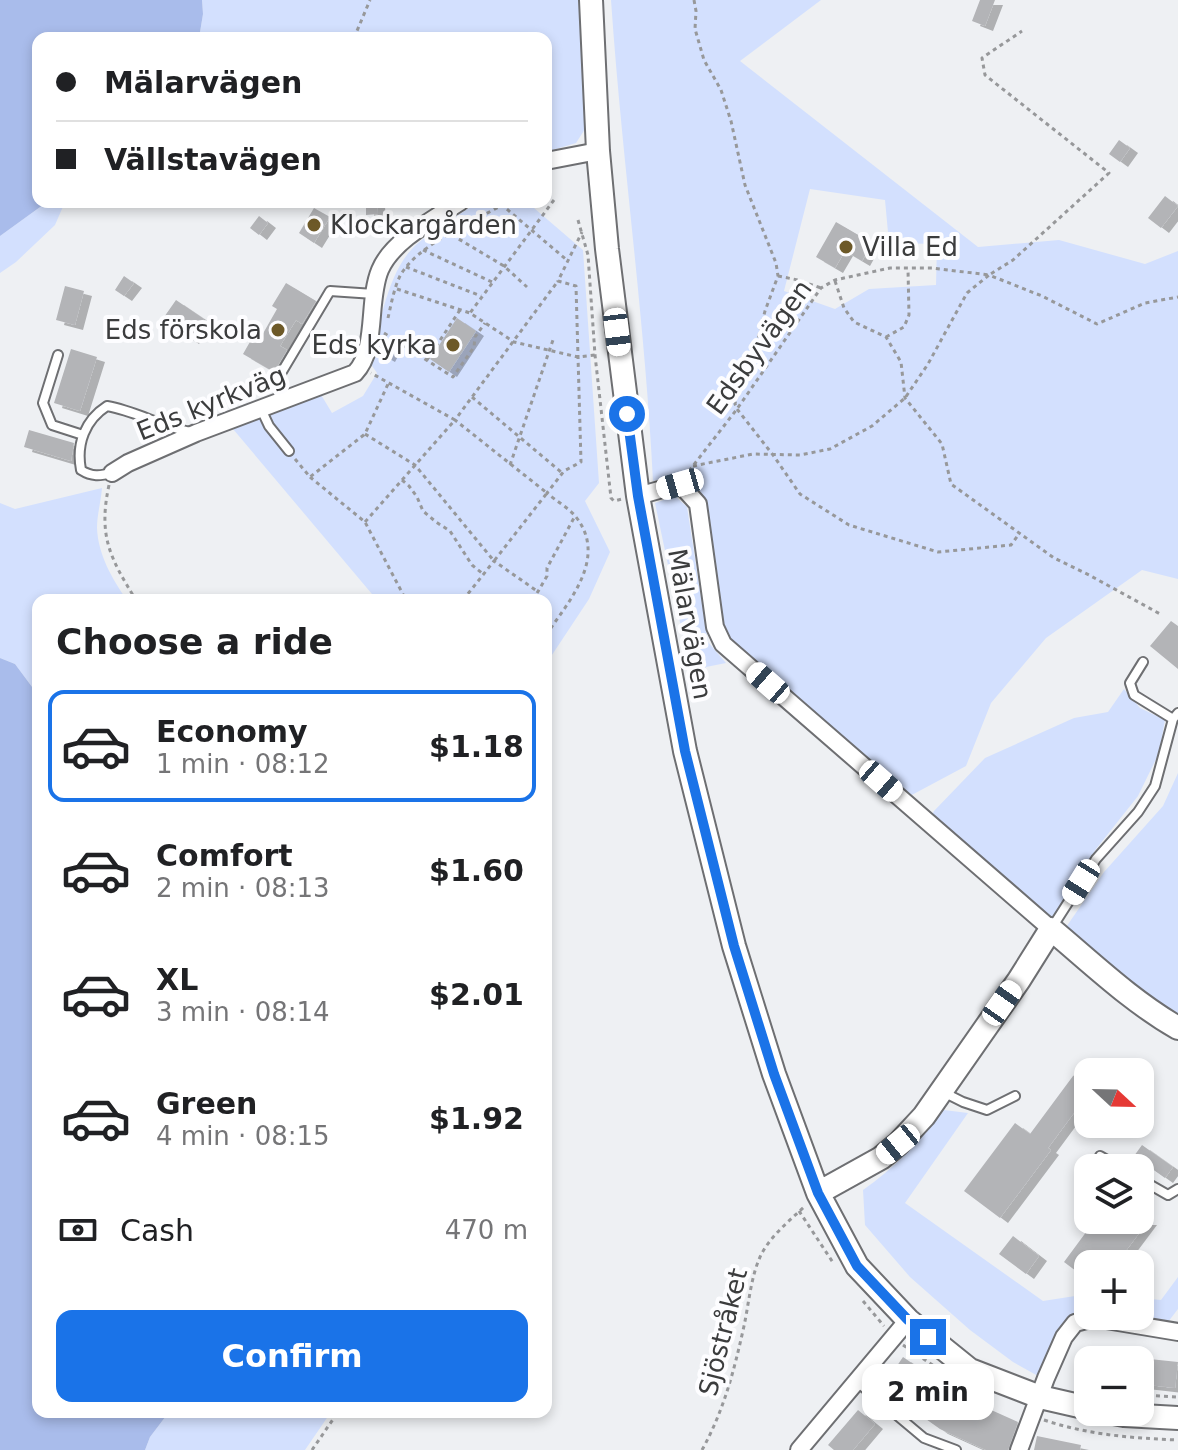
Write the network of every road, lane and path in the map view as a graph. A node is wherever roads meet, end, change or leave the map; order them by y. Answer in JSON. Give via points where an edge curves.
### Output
{"nodes":[{"id":1,"x":370,"y":0,"type":"edge"},
{"id":2,"x":591,"y":0,"type":"edge"},
{"id":3,"x":694,"y":0,"type":"edge"},
{"id":4,"x":1022,"y":31,"type":"dead end"},
{"id":5,"x":357,"y":32,"type":"edge"},
{"id":6,"x":598,"y":151,"type":"junction"},
{"id":7,"x":552,"y":160,"type":"edge"},
{"id":8,"x":554,"y":200,"type":"dead end"},
{"id":9,"x":552,"y":203,"type":"edge"},
{"id":10,"x":451,"y":208,"type":"edge"},
{"id":11,"x":497,"y":208,"type":"edge"},
{"id":12,"x":505,"y":208,"type":"edge"},
{"id":13,"x":548,"y":208,"type":"edge"},
{"id":14,"x":578,"y":220,"type":"dead end"},
{"id":15,"x":531,"y":230,"type":"junction"},
{"id":16,"x":582,"y":232,"type":"junction"},
{"id":17,"x":451,"y":234,"type":"junction"},
{"id":18,"x":423,"y":250,"type":"junction"},
{"id":19,"x":568,"y":261,"type":"junction"},
{"id":20,"x":504,"y":266,"type":"junction"},
{"id":21,"x":406,"y":267,"type":"junction"},
{"id":22,"x":908,"y":268,"type":"junction"},
{"id":23,"x":989,"y":275,"type":"junction"},
{"id":24,"x":778,"y":276,"type":"junction"},
{"id":25,"x":835,"y":280,"type":"junction"},
{"id":26,"x":558,"y":281,"type":"junction"},
{"id":27,"x":492,"y":282,"type":"junction"},
{"id":28,"x":527,"y":287,"type":"dead end"},
{"id":29,"x":821,"y":288,"type":"junction"},
{"id":30,"x":396,"y":289,"type":"junction"},
{"id":31,"x":374,"y":294,"type":"junction"},
{"id":32,"x":482,"y":297,"type":"junction"},
{"id":33,"x":1178,"y":297,"type":"edge"},
{"id":34,"x":460,"y":310,"type":"junction"},
{"id":35,"x":470,"y":313,"type":"junction"},
{"id":36,"x":388,"y":318,"type":"dead end"},
{"id":37,"x":485,"y":323,"type":"junction"},
{"id":38,"x":384,"y":333,"type":"dead end"},
{"id":39,"x":554,"y":337,"type":"dead end"},
{"id":40,"x":886,"y":337,"type":"junction"},
{"id":41,"x":514,"y":342,"type":"junction"},
{"id":42,"x":550,"y":350,"type":"junction"},
{"id":43,"x":58,"y":355,"type":"dead end"},
{"id":44,"x":595,"y":355,"type":"junction"},
{"id":45,"x":578,"y":357,"type":"junction"},
{"id":46,"x":427,"y":360,"type":"junction"},
{"id":47,"x":361,"y":366,"type":"junction"},
{"id":48,"x":388,"y":384,"type":"junction"},
{"id":49,"x":472,"y":397,"type":"junction"},
{"id":50,"x":285,"y":398,"type":"junction"},
{"id":51,"x":905,"y":398,"type":"junction"},
{"id":52,"x":261,"y":409,"type":"junction"},
{"id":53,"x":737,"y":409,"type":"junction"},
{"id":54,"x":455,"y":420,"type":"junction"},
{"id":55,"x":196,"y":433,"type":"junction"},
{"id":56,"x":365,"y":434,"type":"junction"},
{"id":57,"x":83,"y":435,"type":"junction"},
{"id":58,"x":520,"y":438,"type":"junction"},
{"id":59,"x":289,"y":451,"type":"joint"},
{"id":60,"x":773,"y":455,"type":"junction"},
{"id":61,"x":415,"y":465,"type":"junction"},
{"id":62,"x":510,"y":465,"type":"junction"},
{"id":63,"x":693,"y":466,"type":"junction"},
{"id":64,"x":112,"y":473,"type":"junction"},
{"id":65,"x":562,"y":473,"type":"junction"},
{"id":66,"x":310,"y":477,"type":"junction"},
{"id":67,"x":402,"y":480,"type":"junction"},
{"id":68,"x":680,"y":484,"type":"junction"},
{"id":69,"x":547,"y":493,"type":"junction"},
{"id":70,"x":638,"y":496,"type":"junction"},
{"id":71,"x":575,"y":516,"type":"junction"},
{"id":72,"x":365,"y":522,"type":"junction"},
{"id":73,"x":1019,"y":534,"type":"junction"},
{"id":74,"x":494,"y":561,"type":"junction"},
{"id":75,"x":483,"y":574,"type":"junction"},
{"id":76,"x":537,"y":591,"type":"junction"},
{"id":77,"x":132,"y":594,"type":"edge"},
{"id":78,"x":403,"y":594,"type":"edge"},
{"id":79,"x":468,"y":594,"type":"edge"},
{"id":80,"x":536,"y":594,"type":"edge"},
{"id":81,"x":1162,"y":615,"type":"dead end"},
{"id":82,"x":552,"y":626,"type":"edge"},
{"id":83,"x":1143,"y":662,"type":"dead end"},
{"id":84,"x":1176,"y":716,"type":"edge"},
{"id":85,"x":1051,"y":929,"type":"junction"},
{"id":86,"x":1178,"y":1028,"type":"edge"},
{"id":87,"x":942,"y":1091,"type":"junction"},
{"id":88,"x":1015,"y":1096,"type":"dead end"},
{"id":89,"x":1154,"y":1187,"type":"edge"},
{"id":90,"x":1178,"y":1189,"type":"edge"},
{"id":91,"x":818,"y":1193,"type":"junction"},
{"id":92,"x":908,"y":1320,"type":"junction"},
{"id":93,"x":1178,"y":1332,"type":"edge"},
{"id":94,"x":856,"y":1381,"type":"junction"},
{"id":95,"x":1154,"y":1396,"type":"edge"},
{"id":96,"x":1040,"y":1397,"type":"junction"},
{"id":97,"x":1178,"y":1397,"type":"edge"},
{"id":98,"x":1074,"y":1405,"type":"edge"},
{"id":99,"x":1154,"y":1417,"type":"edge"},
{"id":100,"x":334,"y":1418,"type":"edge"},
{"id":101,"x":1178,"y":1418,"type":"edge"},
{"id":102,"x":312,"y":1450,"type":"edge"},
{"id":103,"x":702,"y":1450,"type":"edge"},
{"id":104,"x":799,"y":1450,"type":"edge"},
{"id":105,"x":956,"y":1450,"type":"edge"},
{"id":106,"x":1019,"y":1450,"type":"edge"}],
"edges":[{"from":1,"to":5,"type":"path"},
{"from":2,"to":6,"type":"main road","name":"Mälarvägen"},
{"from":3,"to":24,"type":"path","via":[[704,60],[721,90],[745,185]]},
{"from":4,"to":23,"type":"path","via":[[982,58],[985,75],[1109,173],[1013,260]]},
{"from":6,"to":7,"type":"street"},
{"from":6,"to":70,"type":"main road","name":"Mälarvägen"},
{"from":8,"to":9,"type":"path"},
{"from":10,"to":31,"type":"street","via":[[389,255]]},
{"from":11,"to":17,"type":"path"},
{"from":12,"to":15,"type":"path"},
{"from":13,"to":15,"type":"path"},
{"from":14,"to":16,"type":"path"},
{"from":15,"to":19,"type":"path"},
{"from":15,"to":20,"type":"path"},
{"from":16,"to":19,"type":"path"},
{"from":16,"to":44,"type":"path"},
{"from":17,"to":18,"type":"path"},
{"from":17,"to":20,"type":"path"},
{"from":18,"to":21,"type":"path"},
{"from":18,"to":27,"type":"path"},
{"from":19,"to":26,"type":"path"},
{"from":20,"to":27,"type":"path"},
{"from":20,"to":28,"type":"path"},
{"from":21,"to":30,"type":"path"},
{"from":21,"to":32,"type":"path"},
{"from":22,"to":23,"type":"path","name":"Edsbyvägen"},
{"from":22,"to":25,"type":"path","name":"Edsbyvägen"},
{"from":22,"to":40,"type":"path","via":[[909,315],[904,327]]},
{"from":23,"to":33,"type":"path","name":"Edsbyvägen","via":[[1097,324],[1145,303]]},
{"from":23,"to":51,"type":"path","via":[[967,293]]},
{"from":24,"to":29,"type":"path"},
{"from":24,"to":53,"type":"path","via":[[737,395]]},
{"from":25,"to":29,"type":"path","name":"Edsbyvägen"},
{"from":25,"to":40,"type":"path","via":[[854,322]]},
{"from":26,"to":41,"type":"path"},
{"from":26,"to":45,"type":"path","via":[[576,286]]},
{"from":27,"to":32,"type":"path"},
{"from":29,"to":53,"type":"path","name":"Edsbyvägen"},
{"from":30,"to":34,"type":"path"},
{"from":30,"to":36,"type":"path"},
{"from":31,"to":47,"type":"street"},
{"from":31,"to":50,"type":"lane","via":[[330,291],[277,380]]},
{"from":32,"to":35,"type":"path"},
{"from":34,"to":35,"type":"path"},
{"from":34,"to":46,"type":"path"},
{"from":35,"to":37,"type":"path"},
{"from":37,"to":41,"type":"path"},
{"from":37,"to":46,"type":"path","via":[[453,377]]},
{"from":38,"to":46,"type":"path"},
{"from":39,"to":42,"type":"path"},
{"from":40,"to":51,"type":"path","via":[[901,362]]},
{"from":41,"to":42,"type":"path"},
{"from":41,"to":49,"type":"path"},
{"from":42,"to":45,"type":"path"},
{"from":42,"to":58,"type":"path"},
{"from":43,"to":57,"type":"lane","via":[[43,403],[52,425]]},
{"from":44,"to":45,"type":"path"},
{"from":44,"to":70,"type":"path","via":[[611,498]]},
{"from":45,"to":65,"type":"path","via":[[581,462]]},
{"from":47,"to":48,"type":"path"},
{"from":47,"to":50,"type":"street","name":"Eds kyrkväg","via":[[355,373]]},
{"from":48,"to":54,"type":"path"},
{"from":48,"to":56,"type":"path"},
{"from":49,"to":54,"type":"path"},
{"from":49,"to":58,"type":"path"},
{"from":50,"to":52,"type":"street","name":"Eds kyrkväg"},
{"from":51,"to":60,"type":"path","via":[[872,426],[830,449]]},
{"from":51,"to":73,"type":"path","via":[[942,444],[951,484]]},
{"from":52,"to":55,"type":"street","name":"Eds kyrkväg"},
{"from":52,"to":59,"type":"lane"},
{"from":53,"to":60,"type":"path"},
{"from":53,"to":63,"type":"path","name":"Edsbyvägen"},
{"from":54,"to":61,"type":"path"},
{"from":54,"to":62,"type":"path"},
{"from":55,"to":57,"type":"lane","via":[[107,406],[93,415]]},
{"from":55,"to":64,"type":"street","name":"Eds kyrkväg"},
{"from":56,"to":61,"type":"path"},
{"from":56,"to":66,"type":"path"},
{"from":57,"to":64,"type":"lane","via":[[81,470],[89,475]]},
{"from":58,"to":62,"type":"path"},
{"from":58,"to":65,"type":"path"},
{"from":59,"to":66,"type":"path"},
{"from":60,"to":63,"type":"path"},
{"from":60,"to":73,"type":"path","via":[[800,494],[849,525],[938,552],[1011,545]]},
{"from":61,"to":67,"type":"path"},
{"from":61,"to":74,"type":"path"},
{"from":62,"to":69,"type":"path"},
{"from":63,"to":68,"type":"path","name":"Edsbyvägen"},
{"from":64,"to":77,"type":"path","via":[[104,523],[115,566]]},
{"from":65,"to":69,"type":"path"},
{"from":66,"to":72,"type":"path"},
{"from":67,"to":72,"type":"path"},
{"from":67,"to":75,"type":"path","via":[[423,511],[450,531]]},
{"from":68,"to":70,"type":"street"},
{"from":68,"to":85,"type":"street","via":[[698,504],[715,627],[723,644]]},
{"from":69,"to":71,"type":"path"},
{"from":69,"to":74,"type":"path"},
{"from":70,"to":91,"type":"main road","name":"Mälarvägen","via":[[685,751],[734,946]]},
{"from":71,"to":76,"type":"path"},
{"from":71,"to":82,"type":"path","via":[[589,550],[585,575]]},
{"from":72,"to":78,"type":"path"},
{"from":73,"to":81,"type":"path"},
{"from":74,"to":75,"type":"path"},
{"from":74,"to":76,"type":"path"},
{"from":75,"to":79,"type":"path"},
{"from":76,"to":80,"type":"path"},
{"from":83,"to":84,"type":"lane","via":[[1130,683],[1134,695]]},
{"from":84,"to":85,"type":"lane","via":[[1155,786],[1096,859]]},
{"from":85,"to":86,"type":"main road","via":[[1152,1014]]},
{"from":85,"to":87,"type":"main road"},
{"from":87,"to":88,"type":"lane","via":[[987,1110]]},
{"from":87,"to":91,"type":"main road","via":[[898,1144]]},
{"from":89,"to":90,"type":"lane","via":[[1168,1195]]},
{"from":91,"to":92,"type":"main road","name":"Mälarvägen","via":[[857,1266]]},
{"from":91,"to":103,"type":"path","name":"Sjöstråket","via":[[762,1254],[727,1395]]},
{"from":92,"to":94,"type":"street"},
{"from":92,"to":96,"type":"main road","name":"Mälarvägen","via":[[970,1370]]},
{"from":93,"to":96,"type":"street","via":[[1094,1318],[1075,1323]]},
{"from":94,"to":104,"type":"street"},
{"from":94,"to":105,"type":"lane","via":[[924,1438]]},
{"from":95,"to":97,"type":"path"},
{"from":96,"to":98,"type":"main road","name":"Mälarvägen"},
{"from":96,"to":106,"type":"street"},
{"from":99,"to":101,"type":"main road"},
{"from":100,"to":102,"type":"path"}]}
